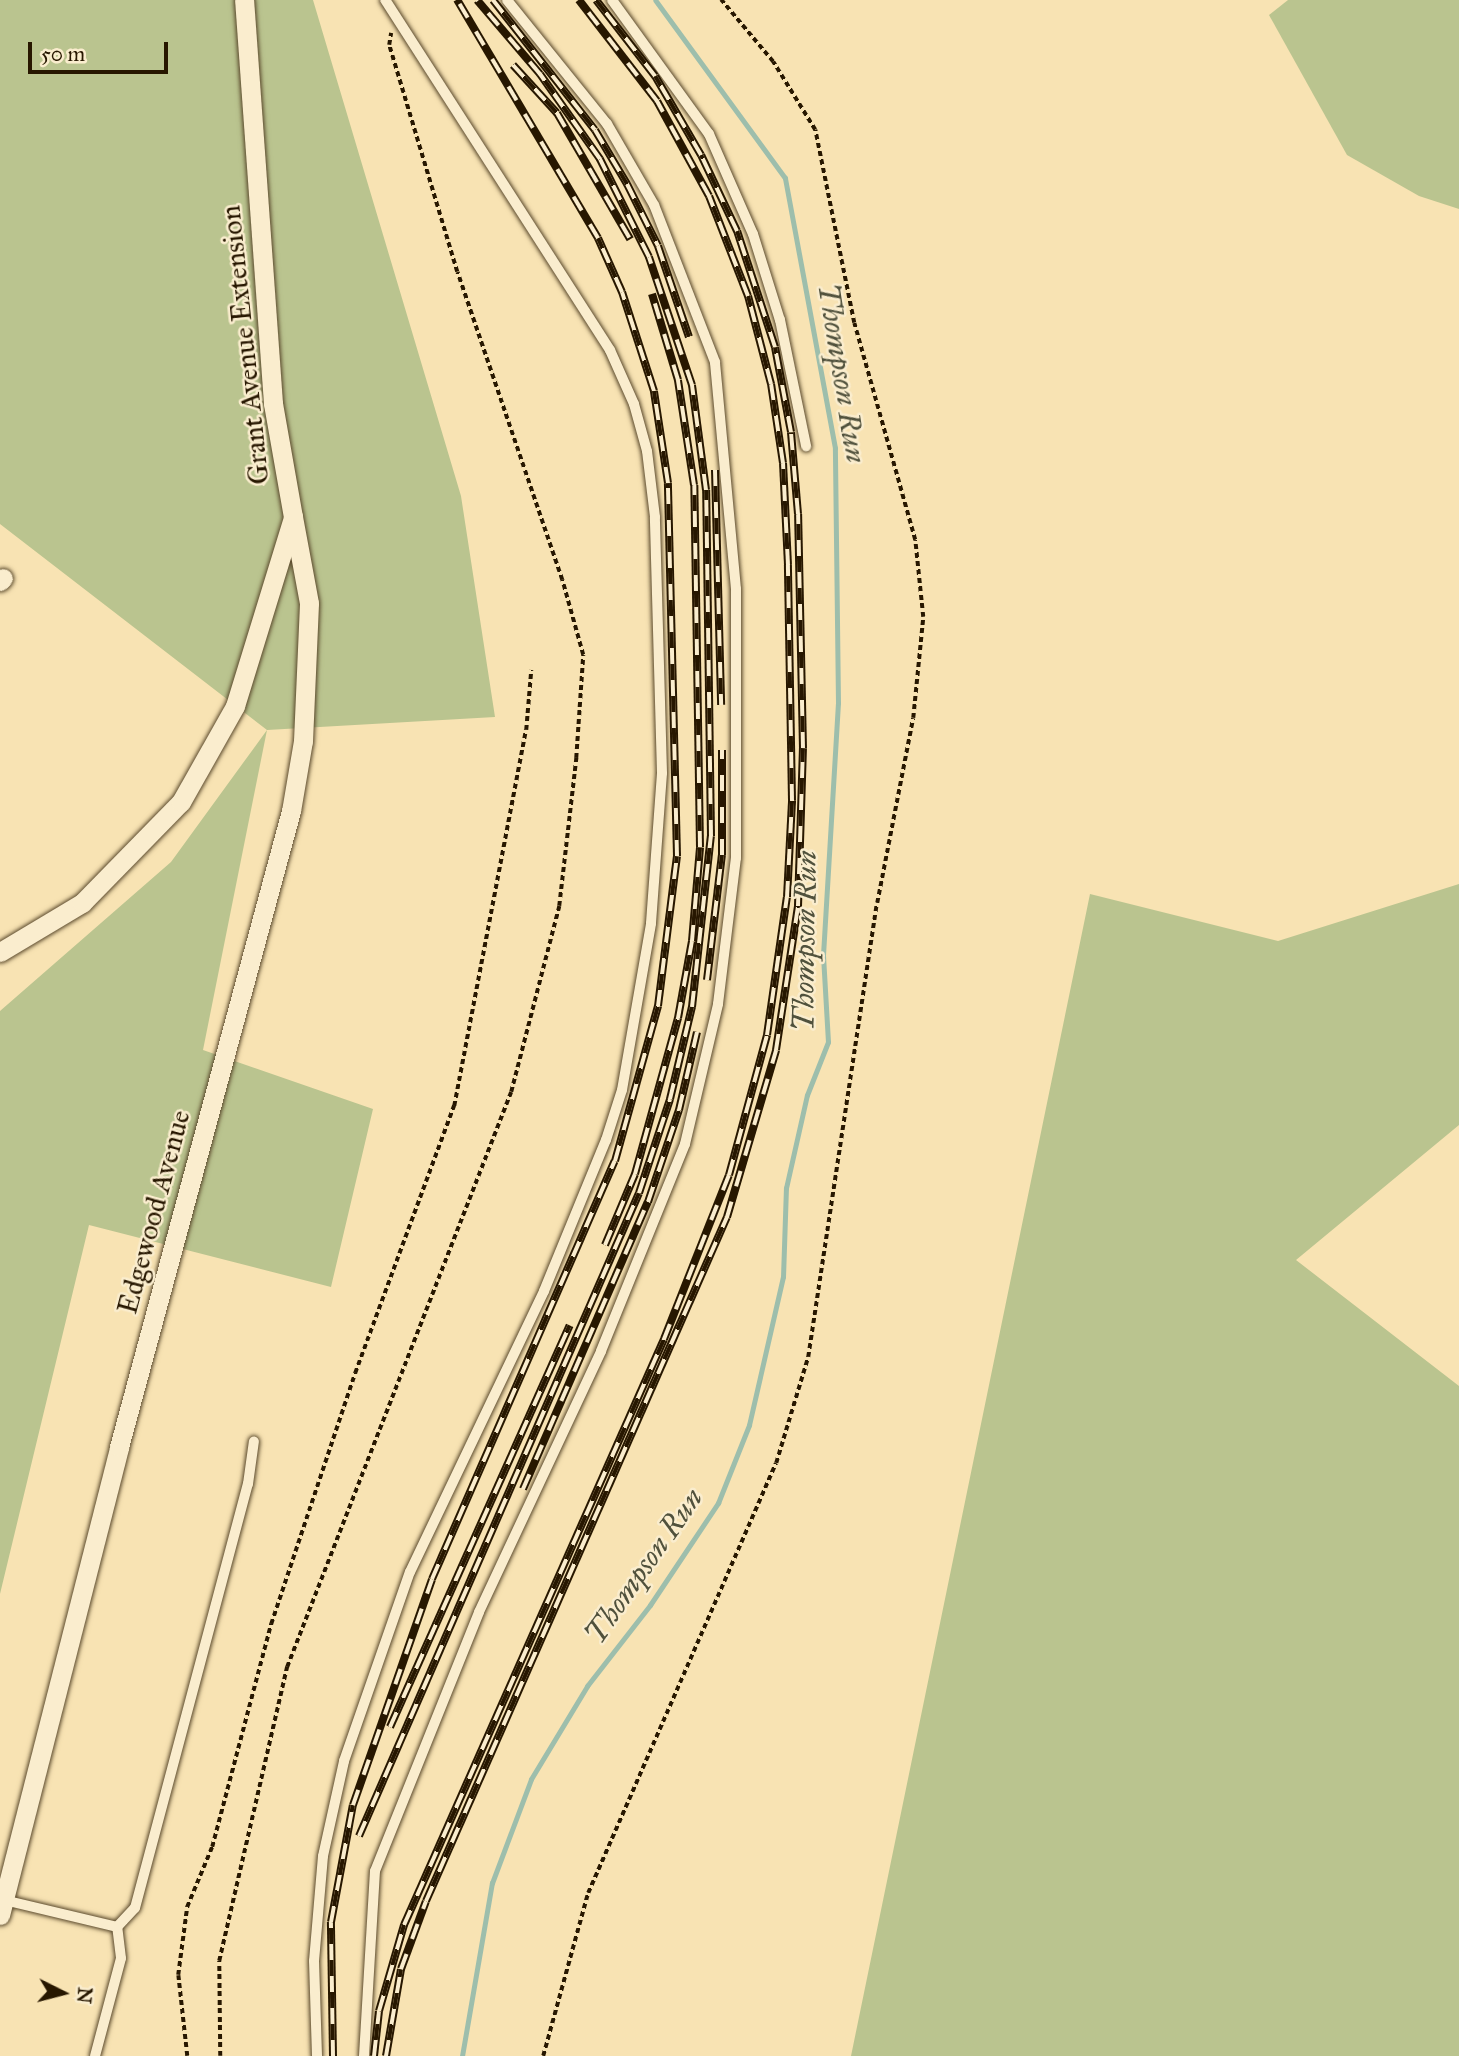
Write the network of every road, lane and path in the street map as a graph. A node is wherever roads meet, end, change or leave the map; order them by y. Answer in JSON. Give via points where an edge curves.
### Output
{"nodes":[{"id":1,"x":244,"y":0,"type":"edge"},
{"id":2,"x":385,"y":0,"type":"edge"},
{"id":3,"x":507,"y":0,"type":"edge"},
{"id":4,"x":612,"y":0,"type":"edge"},
{"id":5,"x":721,"y":0,"type":"edge"},
{"id":6,"x":393,"y":17,"type":"junction"},
{"id":7,"x":806,"y":446,"type":"dead end"},
{"id":8,"x":293,"y":517,"type":"junction"},
{"id":9,"x":531,"y":670,"type":"dead end"},
{"id":10,"x":0,"y":952,"type":"edge"},
{"id":11,"x":254,"y":1441,"type":"dead end"},
{"id":12,"x":1,"y":1905,"type":"edge"},
{"id":13,"x":117,"y":1927,"type":"junction"},
{"id":14,"x":95,"y":2056,"type":"edge"},
{"id":15,"x":187,"y":2056,"type":"edge"},
{"id":16,"x":220,"y":2056,"type":"edge"},
{"id":17,"x":317,"y":2056,"type":"edge"},
{"id":18,"x":364,"y":2056,"type":"edge"},
{"id":19,"x":543,"y":2056,"type":"edge"}],
"edges":[{"from":1,"to":8,"type":"street","name":"Grant Avenue Extension","via":[[273,403]]},
{"from":2,"to":6,"type":"lane"},
{"from":3,"to":18,"type":"lane","via":[[607,124],[654,205],[715,362],[736,589],[736,858],[718,1004],[685,1144],[601,1351],[479,1612],[375,1871]]},
{"from":4,"to":7,"type":"lane","via":[[709,134],[748,221],[780,320]]},
{"from":5,"to":19,"type":"path","via":[[773,62],[815,130],[854,323],[915,540],[923,617],[913,718],[877,903],[808,1357],[776,1463],[588,1893]]},
{"from":6,"to":16,"type":"path","via":[[389,45],[457,272],[583,655],[576,758],[558,906],[511,1092],[287,1667],[219,1961]]},
{"from":6,"to":17,"type":"lane","via":[[610,350],[634,404],[647,451],[655,517],[662,773],[651,923],[622,1090],[606,1140],[549,1280],[410,1572],[344,1760],[323,1856],[314,1961]]},
{"from":8,"to":10,"type":"street","name":"Grant Avenue Extension","via":[[235,706],[181,802],[82,903]]},
{"from":8,"to":12,"type":"street","name":"Edgewood Avenue","via":[[309,603],[304,731],[291,811]]},
{"from":9,"to":15,"type":"path","via":[[526,730],[454,1106],[355,1373],[271,1624],[212,1846],[187,1907],[178,1975]]},
{"from":11,"to":13,"type":"lane","via":[[248,1484],[192,1682],[138,1900],[128,1919]]},
{"from":12,"to":13,"type":"lane"},
{"from":13,"to":14,"type":"lane","via":[[121,1958]]}]}
